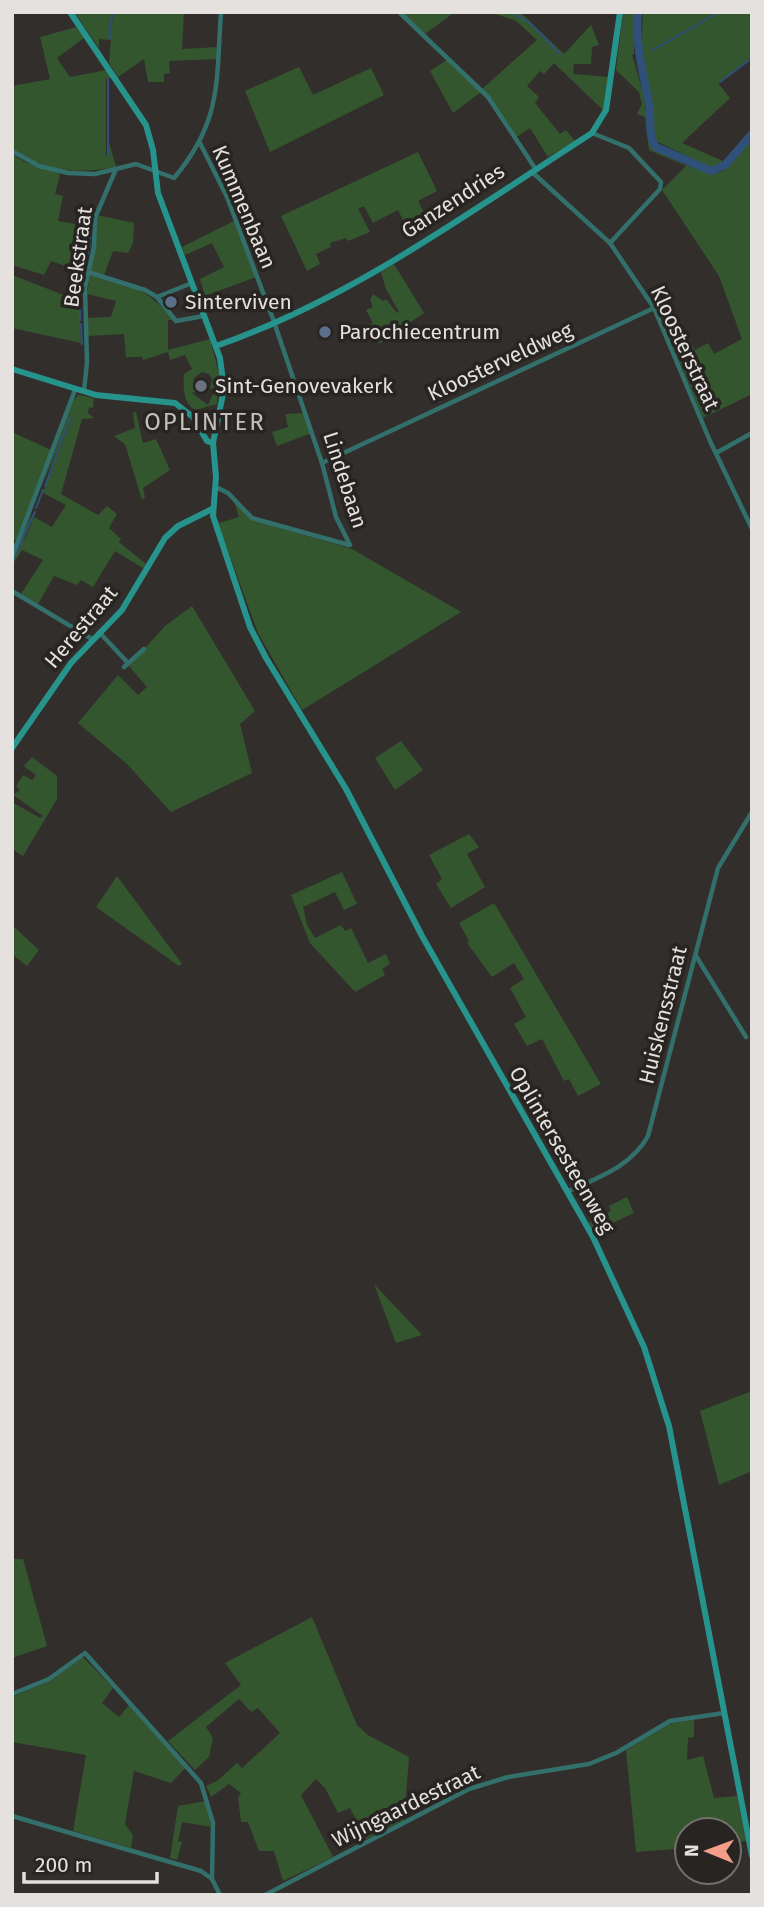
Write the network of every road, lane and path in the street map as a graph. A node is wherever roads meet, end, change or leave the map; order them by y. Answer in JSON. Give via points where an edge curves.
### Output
{"nodes":[{"id":1,"x":70,"y":12,"type":"edge"},
{"id":2,"x":221,"y":12,"type":"edge"},
{"id":3,"x":399,"y":12,"type":"edge"},
{"id":4,"x":620,"y":12,"type":"edge"},
{"id":5,"x":592,"y":133,"type":"junction"},
{"id":6,"x":200,"y":143,"type":"junction"},
{"id":7,"x":12,"y":151,"type":"edge"},
{"id":8,"x":116,"y":169,"type":"junction"},
{"id":9,"x":533,"y":170,"type":"junction"},
{"id":10,"x":155,"y":171,"type":"junction"},
{"id":11,"x":610,"y":243,"type":"junction"},
{"id":12,"x":88,"y":272,"type":"junction"},
{"id":13,"x":192,"y":283,"type":"junction"},
{"id":14,"x":156,"y":297,"type":"junction"},
{"id":15,"x":654,"y":308,"type":"junction"},
{"id":16,"x":204,"y":316,"type":"junction"},
{"id":17,"x":273,"y":323,"type":"junction"},
{"id":18,"x":216,"y":346,"type":"junction"},
{"id":19,"x":12,"y":369,"type":"edge"},
{"id":20,"x":75,"y":390,"type":"junction"},
{"id":21,"x":83,"y":392,"type":"junction"},
{"id":22,"x":752,"y":433,"type":"edge"},
{"id":23,"x":213,"y":443,"type":"junction"},
{"id":24,"x":716,"y":453,"type":"junction"},
{"id":25,"x":322,"y":463,"type":"junction"},
{"id":26,"x":216,"y":487,"type":"junction"},
{"id":27,"x":212,"y":509,"type":"junction"},
{"id":28,"x":752,"y":529,"type":"edge"},
{"id":29,"x":12,"y":556,"type":"edge"},
{"id":30,"x":12,"y":591,"type":"edge"},
{"id":31,"x":100,"y":633,"type":"junction"},
{"id":32,"x":92,"y":639,"type":"junction"},
{"id":33,"x":144,"y":649,"type":"dead end"},
{"id":34,"x":12,"y":748,"type":"edge"},
{"id":35,"x":752,"y":811,"type":"edge"},
{"id":36,"x":695,"y":955,"type":"junction"},
{"id":37,"x":746,"y":1037,"type":"dead end"},
{"id":38,"x":567,"y":1192,"type":"junction"},
{"id":39,"x":12,"y":1694,"type":"edge"},
{"id":40,"x":724,"y":1713,"type":"junction"},
{"id":41,"x":12,"y":1816,"type":"edge"},
{"id":42,"x":752,"y":1856,"type":"edge"},
{"id":43,"x":212,"y":1879,"type":"junction"},
{"id":44,"x":220,"y":1895,"type":"edge"},
{"id":45,"x":265,"y":1895,"type":"edge"}],
"edges":[{"from":1,"to":10,"type":"street","via":[[142,115]]},
{"from":2,"to":6,"type":"street","name":"Kummenbaan","via":[[212,117]]},
{"from":3,"to":9,"type":"street","name":"Kloosterstraat","via":[[488,97]]},
{"from":4,"to":5,"type":"street","via":[[606,110]]},
{"from":5,"to":9,"type":"street","name":"Ganzendries"},
{"from":5,"to":11,"type":"street","via":[[629,148],[661,182],[660,189]]},
{"from":6,"to":10,"type":"street","name":"Kummenbaan","via":[[174,178]]},
{"from":6,"to":17,"type":"street","name":"Kummenbaan","via":[[227,197]]},
{"from":7,"to":8,"type":"street","via":[[39,166],[68,173],[88,175]]},
{"from":8,"to":10,"type":"street","via":[[136,164]]},
{"from":8,"to":12,"type":"street","name":"Beekstraat","via":[[97,209]]},
{"from":9,"to":11,"type":"street","name":"Kloosterstraat"},
{"from":9,"to":17,"type":"street","name":"Ganzendries","via":[[391,262]]},
{"from":10,"to":13,"type":"street","via":[[158,193]]},
{"from":11,"to":15,"type":"street","name":"Kloosterstraat"},
{"from":12,"to":14,"type":"street","via":[[135,285]]},
{"from":12,"to":21,"type":"street","name":"Beekstraat"},
{"from":13,"to":14,"type":"street"},
{"from":13,"to":16,"type":"street"},
{"from":14,"to":16,"type":"street","via":[[176,321]]},
{"from":15,"to":24,"type":"street","name":"Kloosterstraat"},
{"from":15,"to":25,"type":"street","name":"Kloosterveldweg"},
{"from":16,"to":18,"type":"street"},
{"from":17,"to":18,"type":"street","name":"Ganzendries"},
{"from":17,"to":25,"type":"street","name":"Lindebaan"},
{"from":18,"to":23,"type":"street","via":[[224,389]]},
{"from":19,"to":20,"type":"street"},
{"from":20,"to":21,"type":"street"},
{"from":20,"to":29,"type":"street"},
{"from":21,"to":23,"type":"street","via":[[175,403]]},
{"from":22,"to":24,"type":"street"},
{"from":23,"to":26,"type":"street"},
{"from":24,"to":28,"type":"street","name":"Kloosterstraat"},
{"from":25,"to":26,"type":"street","name":"Lindebaan","via":[[335,517],[350,545],[252,518]]},
{"from":26,"to":27,"type":"street"},
{"from":27,"to":31,"type":"street","name":"Herestraat","via":[[170,531],[121,610]]},
{"from":27,"to":38,"type":"street","name":"Oplintersesteenweg","via":[[257,642],[346,789],[426,943]]},
{"from":30,"to":32,"type":"street"},
{"from":31,"to":32,"type":"street","name":"Herestraat"},
{"from":31,"to":33,"type":"street","via":[[126,665]]},
{"from":32,"to":34,"type":"street","name":"Herestraat"},
{"from":35,"to":36,"type":"street","name":"Huiskensstraat","via":[[721,861]]},
{"from":36,"to":37,"type":"street"},
{"from":36,"to":38,"type":"street","name":"Huiskensstraat","via":[[648,1136],[622,1165]]},
{"from":38,"to":40,"type":"street","name":"Oplintersesteenweg","via":[[593,1237],[659,1386]]},
{"from":39,"to":43,"type":"street","via":[[49,1679],[85,1653],[201,1783],[213,1823]]},
{"from":40,"to":42,"type":"street","name":"Oplintersesteenweg"},
{"from":40,"to":45,"type":"street","name":"Wijngaardestraat","via":[[670,1721],[589,1764],[508,1777],[469,1789]]},
{"from":41,"to":43,"type":"street","via":[[194,1869]]},
{"from":43,"to":44,"type":"street"}]}
